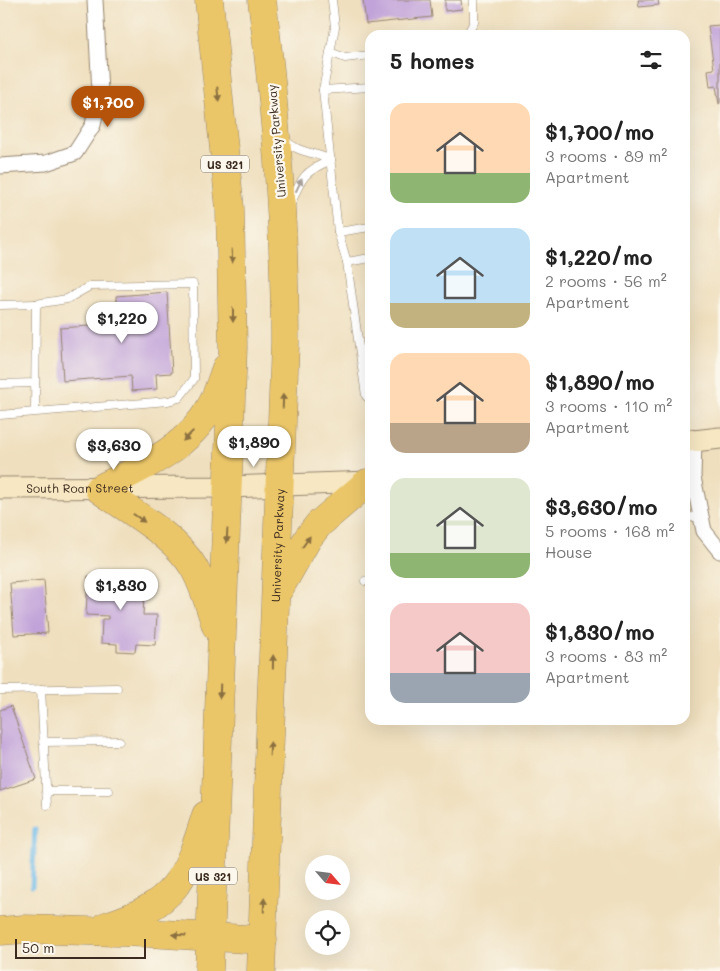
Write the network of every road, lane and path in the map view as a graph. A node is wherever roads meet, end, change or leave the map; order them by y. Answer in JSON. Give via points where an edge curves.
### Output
{"nodes":[{"id":1,"x":95,"y":0,"type":"edge"},
{"id":2,"x":209,"y":0,"type":"edge"},
{"id":3,"x":262,"y":0,"type":"edge"},
{"id":4,"x":332,"y":0,"type":"edge"},
{"id":5,"x":474,"y":0,"type":"edge"},
{"id":6,"x":470,"y":30,"type":"edge"},
{"id":7,"x":330,"y":52,"type":"junction"},
{"id":8,"x":365,"y":56,"type":"edge"},
{"id":9,"x":365,"y":88,"type":"edge"},
{"id":10,"x":322,"y":90,"type":"junction"},
{"id":11,"x":276,"y":131,"type":"junction"},
{"id":12,"x":331,"y":160,"type":"junction"},
{"id":13,"x":0,"y":166,"type":"edge"},
{"id":14,"x":283,"y":224,"type":"junction"},
{"id":15,"x":365,"y":228,"type":"edge"},
{"id":16,"x":338,"y":232,"type":"junction"},
{"id":17,"x":365,"y":259,"type":"edge"},
{"id":18,"x":347,"y":262,"type":"junction"},
{"id":19,"x":36,"y":304,"type":"junction"},
{"id":20,"x":0,"y":305,"type":"edge"},
{"id":21,"x":234,"y":347,"type":"junction"},
{"id":22,"x":36,"y":383,"type":"junction"},
{"id":23,"x":0,"y":384,"type":"edge"},
{"id":24,"x":365,"y":389,"type":"edge"},
{"id":25,"x":36,"y":412,"type":"junction"},
{"id":26,"x":0,"y":415,"type":"edge"},
{"id":27,"x":720,"y":438,"type":"edge"},
{"id":28,"x":690,"y":442,"type":"edge"},
{"id":29,"x":690,"y":460,"type":"edge"},
{"id":30,"x":365,"y":483,"type":"edge"},
{"id":31,"x":280,"y":485,"type":"junction"},
{"id":32,"x":229,"y":487,"type":"junction"},
{"id":33,"x":365,"y":487,"type":"edge"},
{"id":34,"x":0,"y":488,"type":"edge"},
{"id":35,"x":99,"y":489,"type":"junction"},
{"id":36,"x":701,"y":516,"type":"junction"},
{"id":37,"x":690,"y":517,"type":"edge"},
{"id":38,"x":720,"y":551,"type":"edge"},
{"id":39,"x":274,"y":600,"type":"junction"},
{"id":40,"x":221,"y":642,"type":"junction"},
{"id":41,"x":117,"y":688,"type":"dead end"},
{"id":42,"x":41,"y":689,"type":"junction"},
{"id":43,"x":0,"y":690,"type":"edge"},
{"id":44,"x":119,"y":741,"type":"dead end"},
{"id":45,"x":43,"y":742,"type":"junction"},
{"id":46,"x":216,"y":780,"type":"junction"},
{"id":47,"x":46,"y":791,"type":"junction"},
{"id":48,"x":109,"y":791,"type":"dead end"},
{"id":49,"x":47,"y":805,"type":"dead end"},
{"id":50,"x":0,"y":931,"type":"edge"},
{"id":51,"x":88,"y":931,"type":"junction"},
{"id":52,"x":210,"y":938,"type":"junction"},
{"id":53,"x":263,"y":940,"type":"junction"},
{"id":54,"x":209,"y":971,"type":"edge"},
{"id":55,"x":261,"y":971,"type":"edge"}],
"edges":[{"from":1,"to":13,"type":"street","via":[[100,92],[93,125],[75,153],[46,163]]},
{"from":2,"to":21,"type":"highway","number":"US 321","one_way":true,"via":[[230,209]]},
{"from":3,"to":11,"type":"highway","name":"University Parkway"},
{"from":4,"to":7,"type":"lane","via":[[335,26]]},
{"from":5,"to":6,"type":"lane","via":[[474,22]]},
{"from":7,"to":8,"type":"lane","via":[[345,58]]},
{"from":7,"to":10,"type":"lane"},
{"from":9,"to":10,"type":"lane"},
{"from":10,"to":12,"type":"lane"},
{"from":11,"to":12,"type":"lane","via":[[292,148],[317,153]]},
{"from":11,"to":14,"type":"highway","name":"University Parkway"},
{"from":14,"to":12,"type":"lane","one_way":true,"via":[[304,175]]},
{"from":12,"to":16,"type":"lane"},
{"from":31,"to":14,"type":"highway","name":"University Parkway","one_way":true,"via":[[285,343]]},
{"from":15,"to":16,"type":"lane"},
{"from":16,"to":18,"type":"lane"},
{"from":17,"to":18,"type":"lane"},
{"from":18,"to":24,"type":"lane"},
{"from":19,"to":20,"type":"lane"},
{"from":19,"to":22,"type":"lane"},
{"from":19,"to":25,"type":"lane","via":[[66,299],[90,286],[193,284],[194,379],[179,398],[168,402]]},
{"from":21,"to":32,"type":"highway","number":"US 321"},
{"from":21,"to":35,"type":"highway","one_way":true,"via":[[211,407],[186,439]]},
{"from":22,"to":23,"type":"lane"},
{"from":22,"to":25,"type":"lane"},
{"from":25,"to":26,"type":"lane"},
{"from":27,"to":28,"type":"main road"},
{"from":29,"to":36,"type":"street"},
{"from":30,"to":31,"type":"main road","name":"South Roan Street"},
{"from":31,"to":32,"type":"main road","name":"South Roan Street"},
{"from":31,"to":39,"type":"highway","name":"University Parkway"},
{"from":32,"to":35,"type":"main road","name":"South Roan Street"},
{"from":32,"to":40,"type":"highway","number":"US 321","one_way":true},
{"from":39,"to":33,"type":"highway","one_way":true,"via":[[308,538]]},
{"from":34,"to":35,"type":"main road","name":"South Roan Street"},
{"from":35,"to":40,"type":"highway","one_way":true,"via":[[185,553],[204,588]]},
{"from":36,"to":37,"type":"lane"},
{"from":36,"to":38,"type":"street","via":[[704,532]]},
{"from":53,"to":39,"type":"highway","name":"University Parkway","one_way":true},
{"from":40,"to":46,"type":"highway","number":"US 321","one_way":true},
{"from":41,"to":42,"type":"lane"},
{"from":42,"to":43,"type":"lane"},
{"from":42,"to":45,"type":"lane"},
{"from":44,"to":45,"type":"lane"},
{"from":45,"to":47,"type":"lane"},
{"from":46,"to":51,"type":"highway","via":[[192,859],[177,883],[160,902],[134,917]]},
{"from":46,"to":52,"type":"highway","number":"US 321"},
{"from":47,"to":48,"type":"lane"},
{"from":47,"to":49,"type":"lane"},
{"from":50,"to":51,"type":"highway"},
{"from":52,"to":51,"type":"highway","one_way":true},
{"from":52,"to":53,"type":"highway"},
{"from":52,"to":54,"type":"highway","number":"US 321"},
{"from":53,"to":55,"type":"highway","name":"University Parkway"}]}
